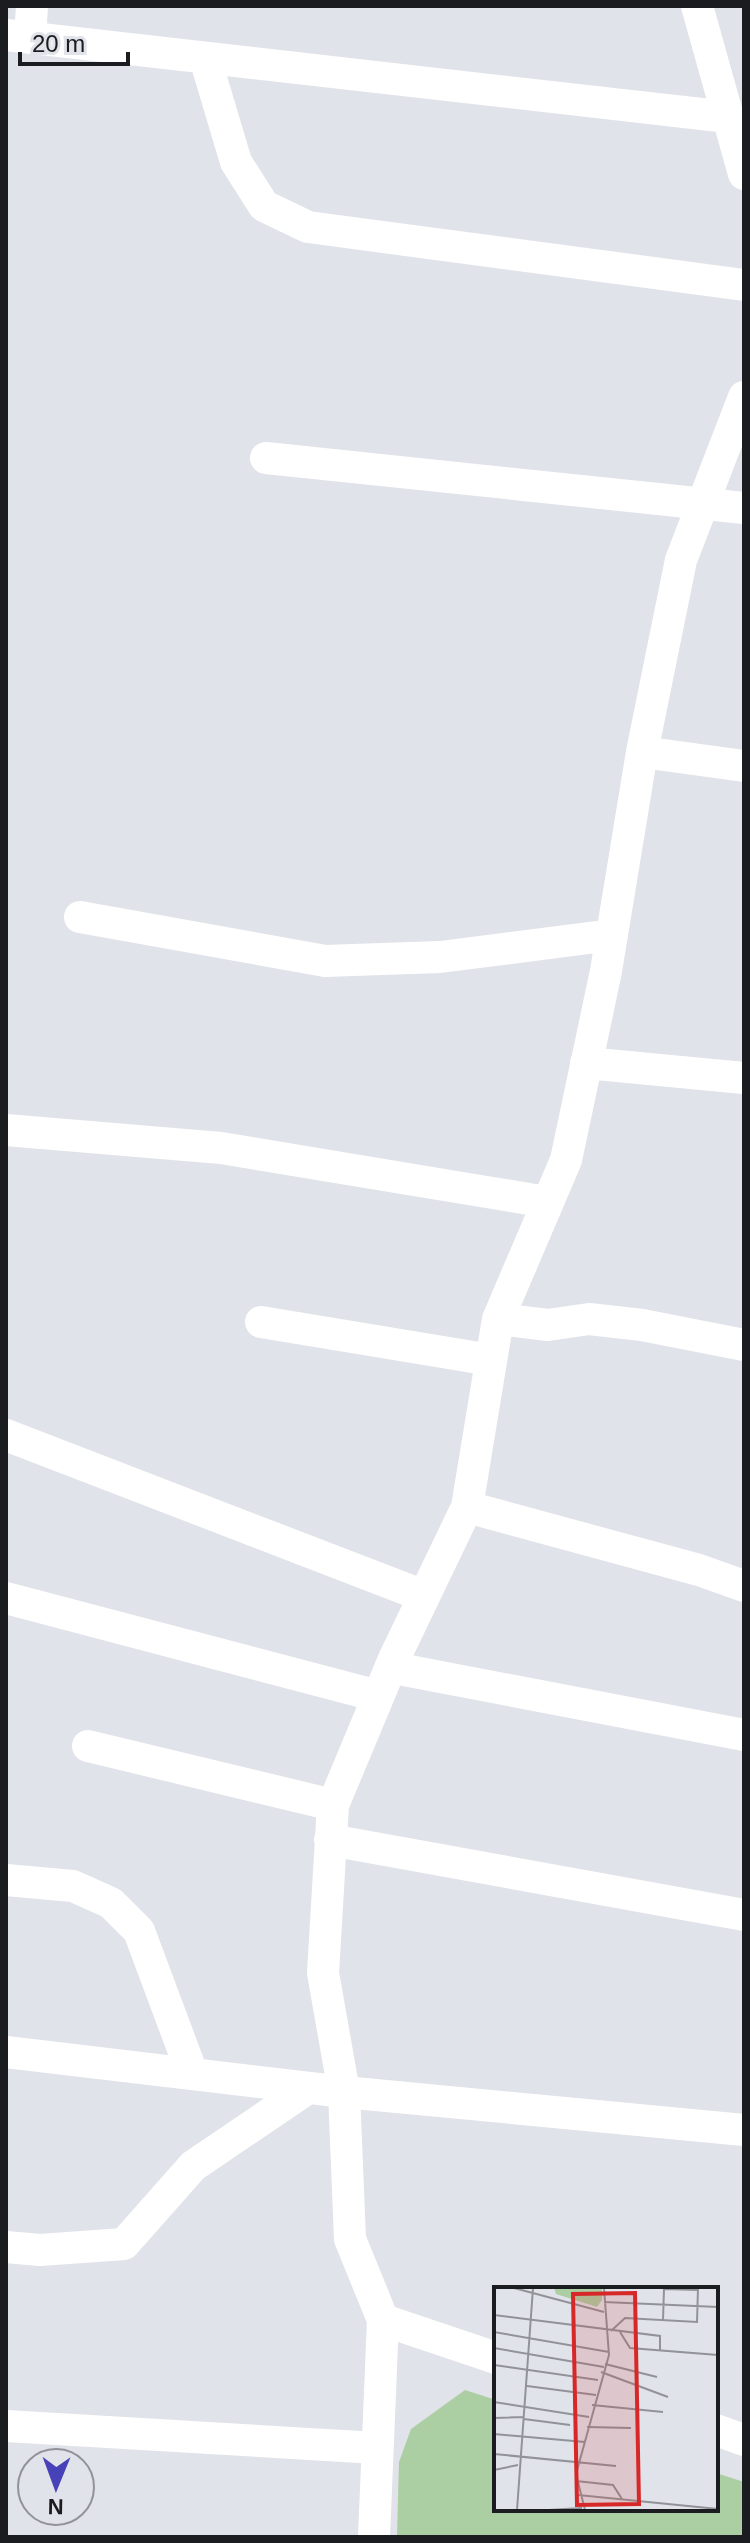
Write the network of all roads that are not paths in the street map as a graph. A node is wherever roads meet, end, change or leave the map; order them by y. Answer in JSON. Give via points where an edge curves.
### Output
{"nodes":[{"id":1,"x":32,"y":6,"type":"edge"},
{"id":2,"x":697,"y":6,"type":"edge"},
{"id":3,"x":18,"y":37,"type":"edge"},
{"id":4,"x":205,"y":58,"type":"junction"},
{"id":5,"x":728,"y":117,"type":"junction"},
{"id":6,"x":744,"y":174,"type":"edge"},
{"id":7,"x":744,"y":285,"type":"edge"},
{"id":8,"x":744,"y":397,"type":"edge"},
{"id":9,"x":266,"y":458,"type":"dead end"},
{"id":10,"x":703,"y":503,"type":"junction"},
{"id":11,"x":744,"y":508,"type":"edge"},
{"id":12,"x":642,"y":752,"type":"junction"},
{"id":13,"x":744,"y":766,"type":"edge"},
{"id":14,"x":80,"y":917,"type":"dead end"},
{"id":15,"x":612,"y":935,"type":"junction"},
{"id":16,"x":586,"y":1063,"type":"junction"},
{"id":17,"x":744,"y":1078,"type":"edge"},
{"id":18,"x":6,"y":1130,"type":"edge"},
{"id":19,"x":547,"y":1202,"type":"junction"},
{"id":20,"x":498,"y":1319,"type":"junction"},
{"id":21,"x":261,"y":1322,"type":"dead end"},
{"id":22,"x":744,"y":1345,"type":"edge"},
{"id":23,"x":491,"y":1360,"type":"junction"},
{"id":24,"x":6,"y":1435,"type":"edge"},
{"id":25,"x":467,"y":1507,"type":"junction"},
{"id":26,"x":744,"y":1586,"type":"edge"},
{"id":27,"x":424,"y":1596,"type":"junction"},
{"id":28,"x":6,"y":1598,"type":"edge"},
{"id":29,"x":394,"y":1659,"type":"junction"},
{"id":30,"x":378,"y":1696,"type":"junction"},
{"id":31,"x":744,"y":1735,"type":"edge"},
{"id":32,"x":88,"y":1746,"type":"dead end"},
{"id":33,"x":333,"y":1805,"type":"junction"},
{"id":34,"x":330,"y":1840,"type":"junction"},
{"id":35,"x":6,"y":1880,"type":"edge"},
{"id":36,"x":744,"y":1915,"type":"edge"},
{"id":37,"x":6,"y":2052,"type":"edge"},
{"id":38,"x":192,"y":2073,"type":"junction"},
{"id":39,"x":308,"y":2088,"type":"junction"},
{"id":40,"x":344,"y":2092,"type":"junction"},
{"id":41,"x":744,"y":2130,"type":"edge"},
{"id":42,"x":6,"y":2247,"type":"edge"},
{"id":43,"x":383,"y":2320,"type":"junction"},
{"id":44,"x":494,"y":2357,"type":"edge"},
{"id":45,"x":6,"y":2426,"type":"edge"},
{"id":46,"x":718,"y":2431,"type":"edge"},
{"id":47,"x":744,"y":2440,"type":"edge"},
{"id":48,"x":377,"y":2448,"type":"junction"},
{"id":49,"x":374,"y":2537,"type":"edge"}],
"edges":[{"from":1,"to":3,"type":"street"},
{"from":2,"to":5,"type":"street"},
{"from":3,"to":4,"type":"street"},
{"from":4,"to":5,"type":"street"},
{"from":4,"to":7,"type":"street","via":[[236,162],[264,206],[308,227]]},
{"from":5,"to":6,"type":"street"},
{"from":8,"to":10,"type":"street"},
{"from":9,"to":10,"type":"street"},
{"from":10,"to":11,"type":"street"},
{"from":10,"to":12,"type":"street","via":[[681,560]]},
{"from":12,"to":13,"type":"street"},
{"from":12,"to":15,"type":"street"},
{"from":14,"to":15,"type":"street","via":[[325,961],[440,957]]},
{"from":15,"to":16,"type":"street"},
{"from":16,"to":17,"type":"street"},
{"from":16,"to":19,"type":"street","via":[[566,1160]]},
{"from":18,"to":19,"type":"street","via":[[221,1148]]},
{"from":19,"to":20,"type":"street"},
{"from":20,"to":22,"type":"street","via":[[548,1325],[589,1319]]},
{"from":20,"to":23,"type":"street"},
{"from":21,"to":23,"type":"street"},
{"from":23,"to":25,"type":"street"},
{"from":24,"to":27,"type":"street"},
{"from":25,"to":26,"type":"street"},
{"from":25,"to":27,"type":"street"},
{"from":27,"to":29,"type":"street"},
{"from":28,"to":30,"type":"street"},
{"from":29,"to":30,"type":"street"},
{"from":29,"to":31,"type":"street","via":[[404,1670]]},
{"from":30,"to":33,"type":"street"},
{"from":32,"to":33,"type":"street"},
{"from":33,"to":34,"type":"street"},
{"from":34,"to":36,"type":"street"},
{"from":34,"to":40,"type":"street","via":[[323,1973]]},
{"from":35,"to":38,"type":"street","via":[[73,1886],[111,1903],[139,1931]]},
{"from":37,"to":38,"type":"street"},
{"from":38,"to":39,"type":"street"},
{"from":39,"to":40,"type":"street"},
{"from":39,"to":42,"type":"street","via":[[193,2166],[124,2244]]},
{"from":40,"to":41,"type":"street"},
{"from":40,"to":43,"type":"street","via":[[350,2239]]},
{"from":43,"to":44,"type":"street"},
{"from":43,"to":48,"type":"street"},
{"from":45,"to":48,"type":"street"},
{"from":46,"to":47,"type":"street"},
{"from":48,"to":49,"type":"street"}]}
